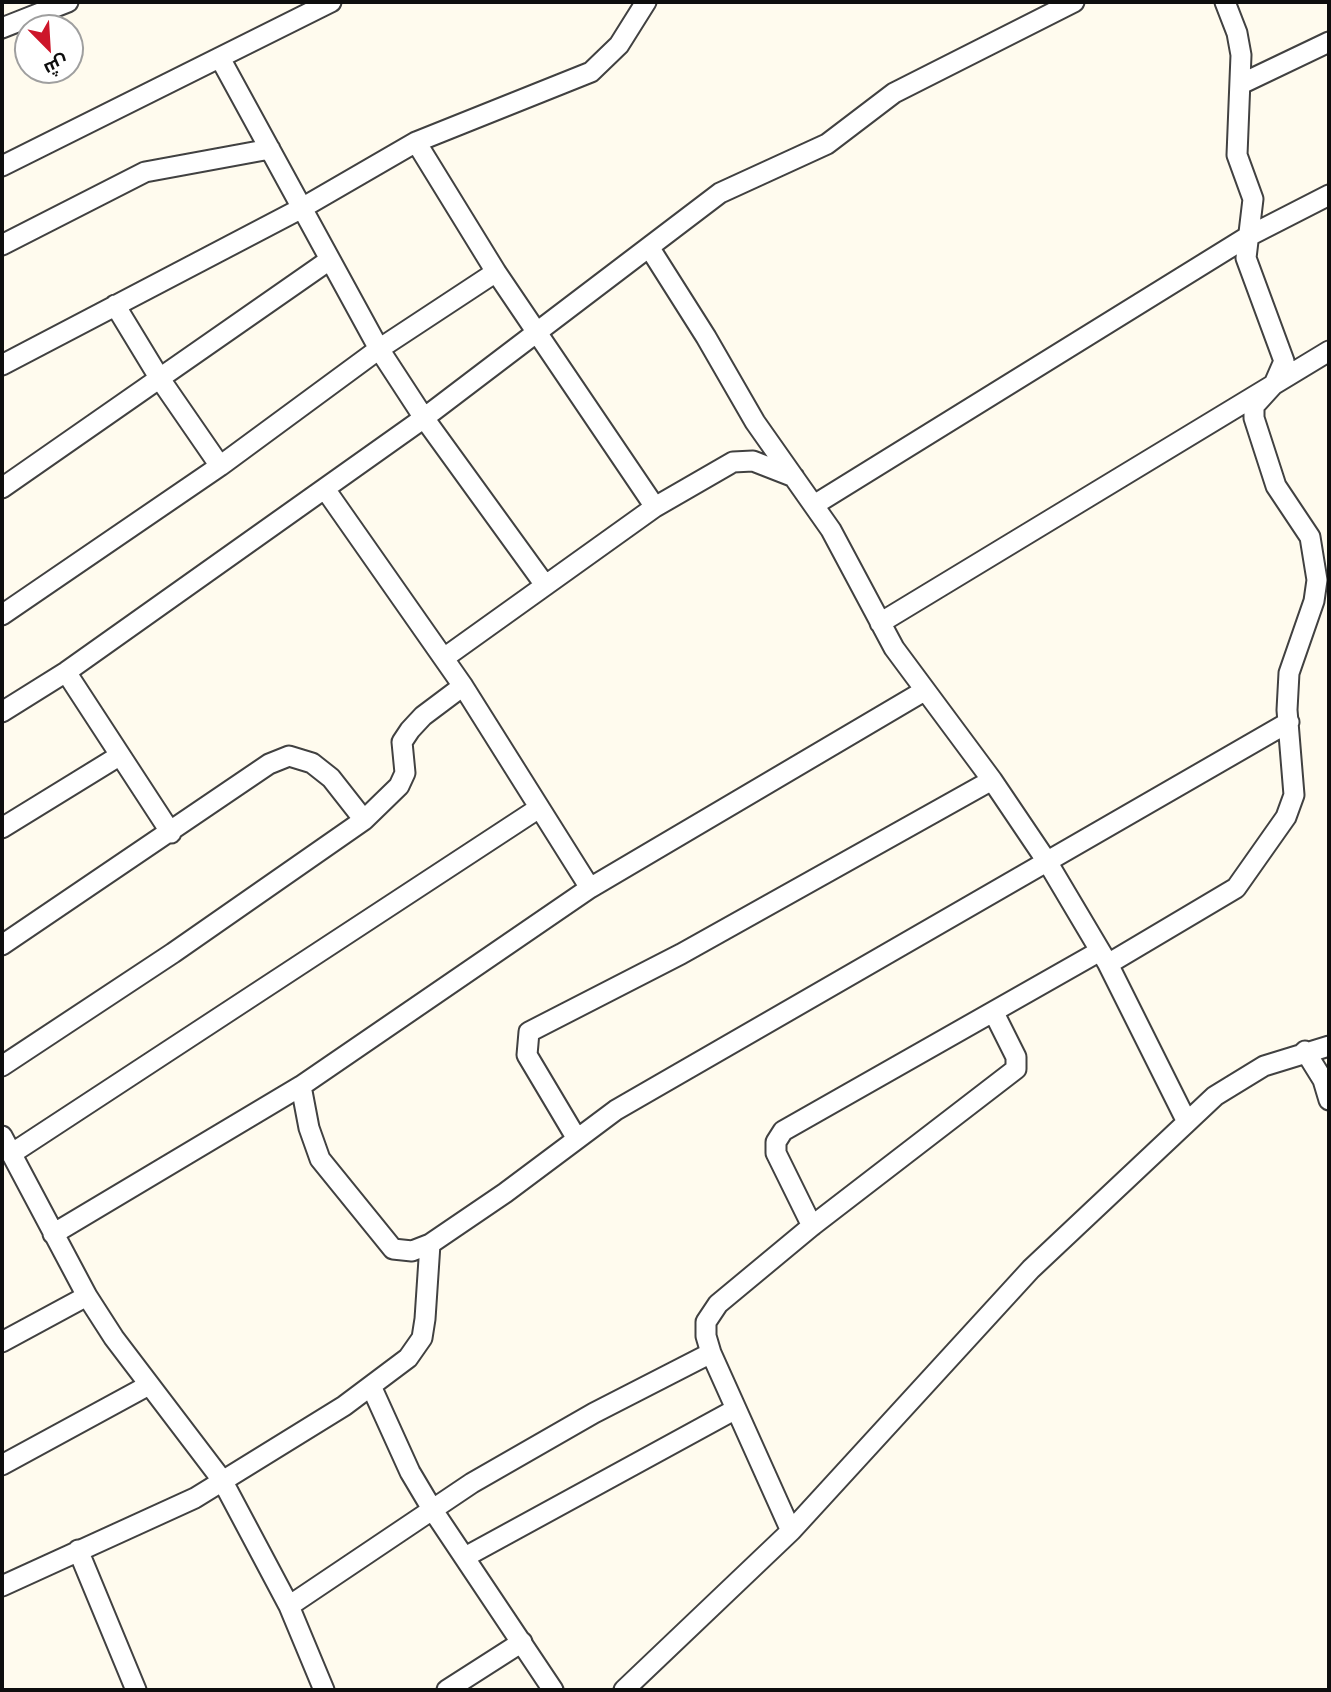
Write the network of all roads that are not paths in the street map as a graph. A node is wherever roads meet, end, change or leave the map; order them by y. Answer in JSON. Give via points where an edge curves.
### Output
{"nodes":[{"id":1,"x":68,"y":2,"type":"edge"},
{"id":2,"x":331,"y":2,"type":"edge"},
{"id":3,"x":646,"y":2,"type":"edge"},
{"id":4,"x":1074,"y":2,"type":"edge"},
{"id":5,"x":1226,"y":2,"type":"edge"},
{"id":6,"x":2,"y":28,"type":"edge"},
{"id":7,"x":1329,"y":42,"type":"edge"},
{"id":8,"x":219,"y":58,"type":"junction"},
{"id":9,"x":1241,"y":83,"type":"junction"},
{"id":10,"x":416,"y":142,"type":"junction"},
{"id":11,"x":270,"y":149,"type":"junction"},
{"id":12,"x":2,"y":166,"type":"edge"},
{"id":13,"x":1329,"y":195,"type":"edge"},
{"id":14,"x":302,"y":208,"type":"junction"},
{"id":15,"x":1247,"y":237,"type":"junction"},
{"id":16,"x":2,"y":245,"type":"edge"},
{"id":17,"x":649,"y":247,"type":"junction"},
{"id":18,"x":328,"y":261,"type":"junction"},
{"id":19,"x":496,"y":272,"type":"junction"},
{"id":20,"x":115,"y":305,"type":"junction"},
{"id":21,"x":538,"y":332,"type":"junction"},
{"id":22,"x":379,"y":349,"type":"junction"},
{"id":23,"x":1329,"y":351,"type":"edge"},
{"id":24,"x":2,"y":365,"type":"edge"},
{"id":25,"x":160,"y":379,"type":"junction"},
{"id":26,"x":1274,"y":384,"type":"junction"},
{"id":27,"x":424,"y":418,"type":"junction"},
{"id":28,"x":220,"y":466,"type":"junction"},
{"id":29,"x":794,"y":477,"type":"junction"},
{"id":30,"x":2,"y":488,"type":"edge"},
{"id":31,"x":325,"y":489,"type":"junction"},
{"id":32,"x":814,"y":505,"type":"junction"},
{"id":33,"x":655,"y":507,"type":"junction"},
{"id":34,"x":545,"y":585,"type":"junction"},
{"id":35,"x":2,"y":615,"type":"edge"},
{"id":36,"x":880,"y":623,"type":"junction"},
{"id":37,"x":444,"y":658,"type":"junction"},
{"id":38,"x":66,"y":673,"type":"junction"},
{"id":39,"x":463,"y":685,"type":"junction"},
{"id":40,"x":924,"y":691,"type":"junction"},
{"id":41,"x":2,"y":712,"type":"edge"},
{"id":42,"x":1289,"y":722,"type":"junction"},
{"id":43,"x":119,"y":756,"type":"junction"},
{"id":44,"x":992,"y":780,"type":"junction"},
{"id":45,"x":540,"y":807,"type":"junction"},
{"id":46,"x":364,"y":820,"type":"junction"},
{"id":47,"x":2,"y":828,"type":"edge"},
{"id":48,"x":171,"y":833,"type":"junction"},
{"id":49,"x":1048,"y":863,"type":"junction"},
{"id":50,"x":590,"y":888,"type":"junction"},
{"id":51,"x":2,"y":945,"type":"edge"},
{"id":52,"x":1104,"y":957,"type":"junction"},
{"id":53,"x":994,"y":1013,"type":"junction"},
{"id":54,"x":1329,"y":1046,"type":"edge"},
{"id":55,"x":1305,"y":1051,"type":"junction"},
{"id":56,"x":2,"y":1066,"type":"edge"},
{"id":57,"x":301,"y":1086,"type":"junction"},
{"id":58,"x":1329,"y":1100,"type":"edge"},
{"id":59,"x":1187,"y":1122,"type":"junction"},
{"id":60,"x":2,"y":1136,"type":"edge"},
{"id":61,"x":577,"y":1139,"type":"junction"},
{"id":62,"x":11,"y":1154,"type":"junction"},
{"id":63,"x":812,"y":1226,"type":"junction"},
{"id":64,"x":53,"y":1234,"type":"junction"},
{"id":65,"x":430,"y":1244,"type":"junction"},
{"id":66,"x":87,"y":1296,"type":"junction"},
{"id":67,"x":2,"y":1342,"type":"edge"},
{"id":68,"x":712,"y":1353,"type":"junction"},
{"id":69,"x":149,"y":1385,"type":"junction"},
{"id":70,"x":371,"y":1386,"type":"junction"},
{"id":71,"x":736,"y":1409,"type":"junction"},
{"id":72,"x":2,"y":1465,"type":"edge"},
{"id":73,"x":222,"y":1480,"type":"junction"},
{"id":74,"x":432,"y":1509,"type":"junction"},
{"id":75,"x":791,"y":1531,"type":"junction"},
{"id":76,"x":78,"y":1550,"type":"junction"},
{"id":77,"x":465,"y":1557,"type":"junction"},
{"id":78,"x":2,"y":1587,"type":"edge"},
{"id":79,"x":289,"y":1606,"type":"junction"},
{"id":80,"x":522,"y":1643,"type":"junction"},
{"id":81,"x":136,"y":1690,"type":"edge"},
{"id":82,"x":324,"y":1690,"type":"edge"},
{"id":83,"x":447,"y":1690,"type":"edge"},
{"id":84,"x":553,"y":1690,"type":"edge"},
{"id":85,"x":624,"y":1690,"type":"edge"}],
"edges":[{"from":1,"to":6,"type":"street"},
{"from":2,"to":8,"type":"street"},
{"from":3,"to":10,"type":"street","via":[[619,45],[592,72]]},
{"from":4,"to":17,"type":"street","via":[[894,93],[827,145],[720,193]]},
{"from":5,"to":9,"type":"street","via":[[1237,33]]},
{"from":7,"to":9,"type":"street"},
{"from":8,"to":11,"type":"street"},
{"from":8,"to":12,"type":"street"},
{"from":9,"to":15,"type":"street","via":[[1236,144],[1253,199]]},
{"from":10,"to":14,"type":"street"},
{"from":10,"to":19,"type":"street"},
{"from":11,"to":14,"type":"street"},
{"from":11,"to":16,"type":"street","via":[[145,172]]},
{"from":13,"to":15,"type":"street"},
{"from":14,"to":18,"type":"street"},
{"from":14,"to":20,"type":"street"},
{"from":15,"to":26,"type":"street","via":[[1248,264],[1283,353],[1283,368]]},
{"from":15,"to":32,"type":"street"},
{"from":17,"to":21,"type":"street"},
{"from":17,"to":29,"type":"street","via":[[755,422]]},
{"from":18,"to":22,"type":"street"},
{"from":18,"to":25,"type":"street"},
{"from":19,"to":21,"type":"street"},
{"from":19,"to":22,"type":"street"},
{"from":20,"to":24,"type":"street"},
{"from":20,"to":25,"type":"street"},
{"from":21,"to":27,"type":"street"},
{"from":21,"to":33,"type":"street"},
{"from":22,"to":27,"type":"street"},
{"from":22,"to":28,"type":"street"},
{"from":23,"to":26,"type":"street"},
{"from":25,"to":28,"type":"street"},
{"from":25,"to":30,"type":"street"},
{"from":26,"to":36,"type":"street"},
{"from":26,"to":42,"type":"street","via":[[1254,406],[1255,418],[1276,486],[1310,537],[1317,580],[1289,673]]},
{"from":27,"to":31,"type":"street"},
{"from":27,"to":34,"type":"street"},
{"from":28,"to":35,"type":"street"},
{"from":29,"to":32,"type":"street"},
{"from":29,"to":33,"type":"street","via":[[753,461],[733,462]]},
{"from":31,"to":37,"type":"street"},
{"from":31,"to":38,"type":"street"},
{"from":32,"to":36,"type":"street","via":[[854,568]]},
{"from":33,"to":34,"type":"street"},
{"from":34,"to":37,"type":"street"},
{"from":36,"to":40,"type":"street"},
{"from":37,"to":39,"type":"street"},
{"from":38,"to":41,"type":"street"},
{"from":38,"to":43,"type":"street"},
{"from":39,"to":45,"type":"street"},
{"from":39,"to":46,"type":"street","via":[[410,730],[402,742],[405,773],[399,786]]},
{"from":40,"to":44,"type":"street"},
{"from":40,"to":50,"type":"street"},
{"from":42,"to":49,"type":"street"},
{"from":42,"to":52,"type":"street","via":[[1292,806],[1242,882]]},
{"from":43,"to":47,"type":"street"},
{"from":43,"to":48,"type":"street"},
{"from":44,"to":49,"type":"street"},
{"from":44,"to":61,"type":"street","via":[[681,954],[529,1032],[527,1055]]},
{"from":45,"to":50,"type":"street"},
{"from":45,"to":62,"type":"street"},
{"from":46,"to":48,"type":"street","via":[[331,778],[313,763],[289,757],[269,764]]},
{"from":46,"to":56,"type":"street"},
{"from":48,"to":51,"type":"street"},
{"from":49,"to":52,"type":"street"},
{"from":49,"to":61,"type":"street","via":[[616,1110]]},
{"from":50,"to":57,"type":"street"},
{"from":52,"to":53,"type":"street"},
{"from":52,"to":59,"type":"street"},
{"from":53,"to":63,"type":"street","via":[[1016,1057],[1016,1069]]},
{"from":53,"to":63,"type":"street","via":[[783,1131],[776,1153]]},
{"from":54,"to":55,"type":"street"},
{"from":55,"to":58,"type":"street"},
{"from":55,"to":59,"type":"street","via":[[1238,1080]]},
{"from":57,"to":64,"type":"street"},
{"from":57,"to":65,"type":"street","via":[[320,1159],[376,1231],[394,1249],[412,1251]]},
{"from":59,"to":75,"type":"street","via":[[1031,1269]]},
{"from":60,"to":62,"type":"street"},
{"from":61,"to":65,"type":"street"},
{"from":62,"to":64,"type":"street"},
{"from":63,"to":68,"type":"street","via":[[718,1304],[706,1322]]},
{"from":64,"to":66,"type":"street"},
{"from":65,"to":70,"type":"street","via":[[422,1338],[408,1359]]},
{"from":66,"to":67,"type":"street"},
{"from":66,"to":69,"type":"street"},
{"from":68,"to":71,"type":"street"},
{"from":68,"to":74,"type":"street","via":[[594,1413]]},
{"from":69,"to":72,"type":"street"},
{"from":69,"to":73,"type":"street"},
{"from":70,"to":73,"type":"street"},
{"from":70,"to":74,"type":"street"},
{"from":71,"to":75,"type":"street"},
{"from":71,"to":77,"type":"street"},
{"from":73,"to":76,"type":"street","via":[[158,1517]]},
{"from":73,"to":79,"type":"street"},
{"from":74,"to":77,"type":"street"},
{"from":74,"to":79,"type":"street"},
{"from":75,"to":85,"type":"street"},
{"from":76,"to":78,"type":"street"},
{"from":76,"to":81,"type":"street"},
{"from":77,"to":80,"type":"street"},
{"from":79,"to":82,"type":"street"},
{"from":80,"to":83,"type":"street"},
{"from":80,"to":84,"type":"street"}]}
